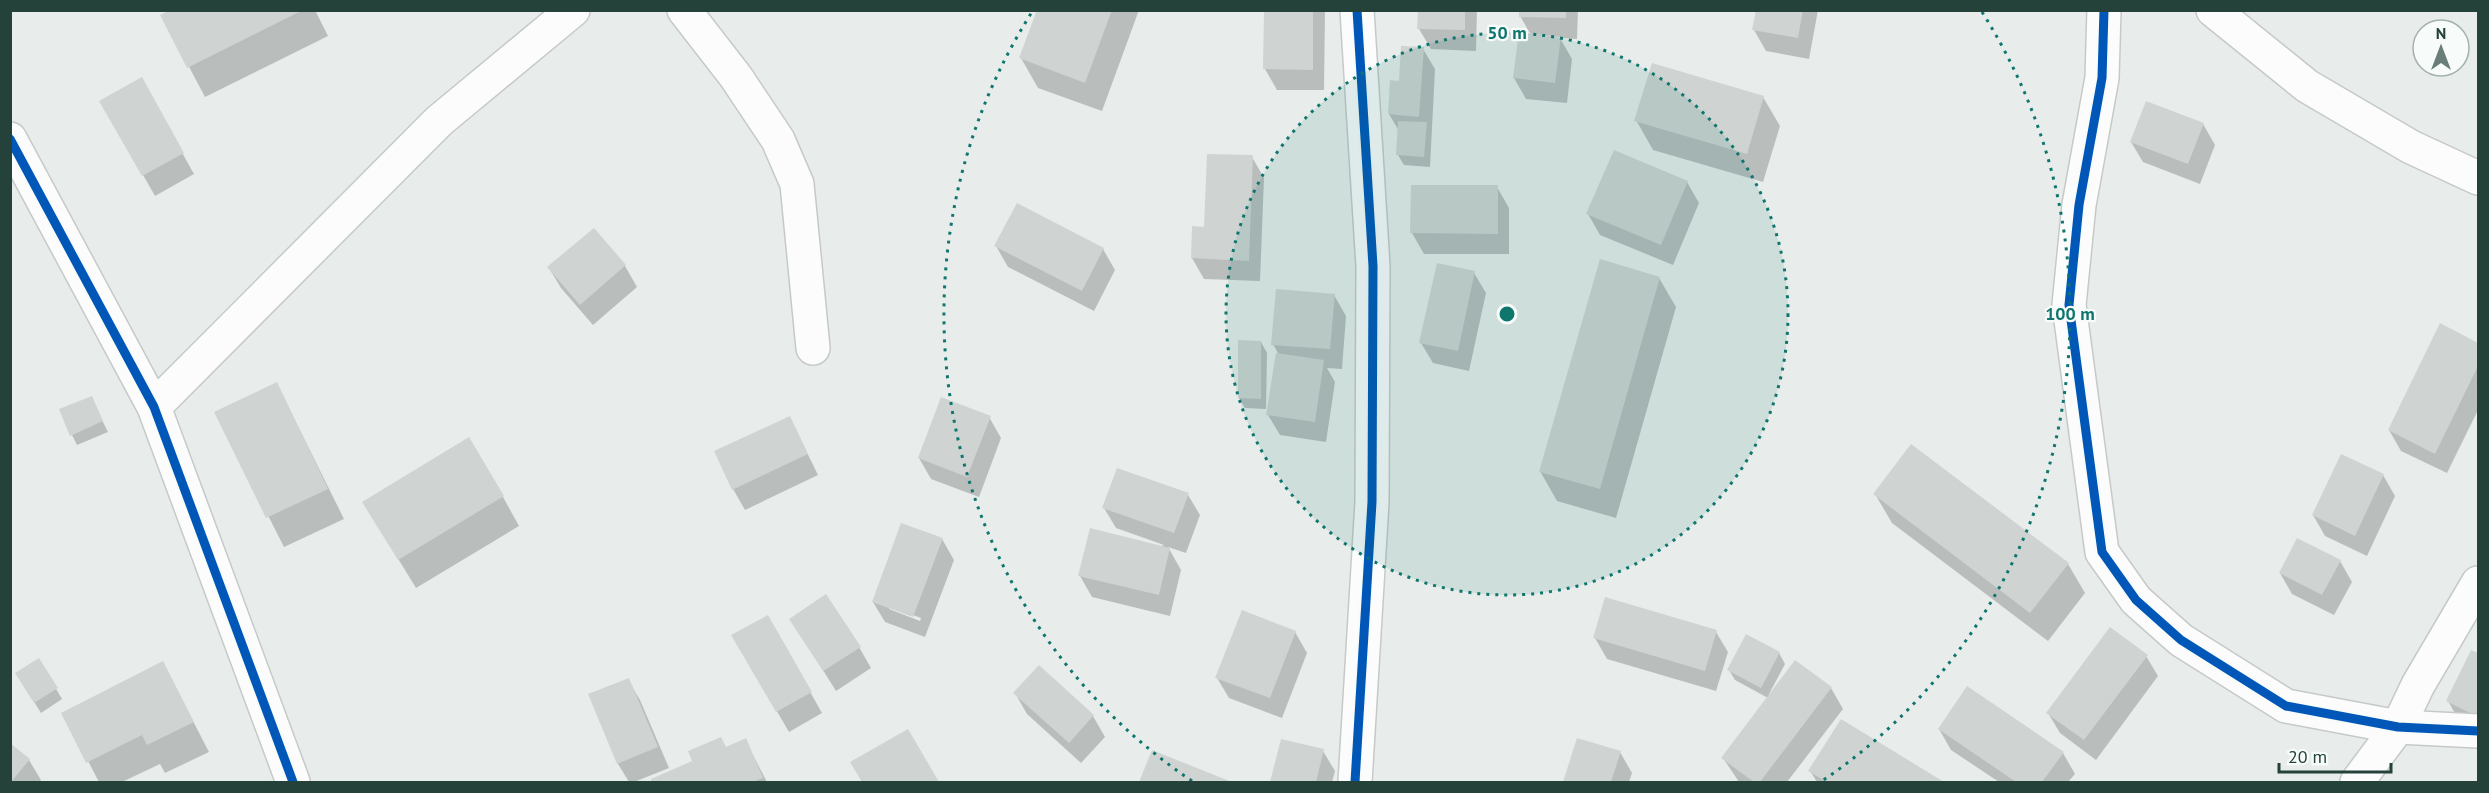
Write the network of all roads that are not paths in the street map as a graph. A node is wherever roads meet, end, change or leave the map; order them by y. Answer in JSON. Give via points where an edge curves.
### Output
{"nodes":[{"id":1,"x":573,"y":10,"type":"edge"},
{"id":2,"x":684,"y":10,"type":"edge"},
{"id":3,"x":1357,"y":10,"type":"edge"},
{"id":4,"x":2104,"y":10,"type":"edge"},
{"id":5,"x":2213,"y":10,"type":"edge"},
{"id":6,"x":10,"y":138,"type":"edge"},
{"id":7,"x":2478,"y":178,"type":"edge"},
{"id":8,"x":813,"y":348,"type":"dead end"},
{"id":9,"x":154,"y":407,"type":"junction"},
{"id":10,"x":2478,"y":583,"type":"edge"},
{"id":11,"x":2398,"y":728,"type":"junction"},
{"id":12,"x":2478,"y":731,"type":"edge"},
{"id":13,"x":293,"y":783,"type":"edge"},
{"id":14,"x":1355,"y":783,"type":"edge"},
{"id":15,"x":2357,"y":783,"type":"edge"}],
"edges":[{"from":1,"to":9,"type":"street","via":[[439,121]]},
{"from":2,"to":8,"type":"street","via":[[778,140],[797,184]]},
{"from":3,"to":14,"type":"street","via":[[1373,266],[1372,478]]},
{"from":4,"to":11,"type":"street","via":[[2102,78],[2079,205],[2069,305],[2102,552],[2136,600],[2181,640],[2286,706]]},
{"from":5,"to":7,"type":"street","via":[[2307,86],[2411,147]]},
{"from":6,"to":9,"type":"street"},
{"from":9,"to":13,"type":"street"},
{"from":10,"to":11,"type":"street","via":[[2418,685]]},
{"from":11,"to":12,"type":"street"},
{"from":11,"to":15,"type":"street"}]}
